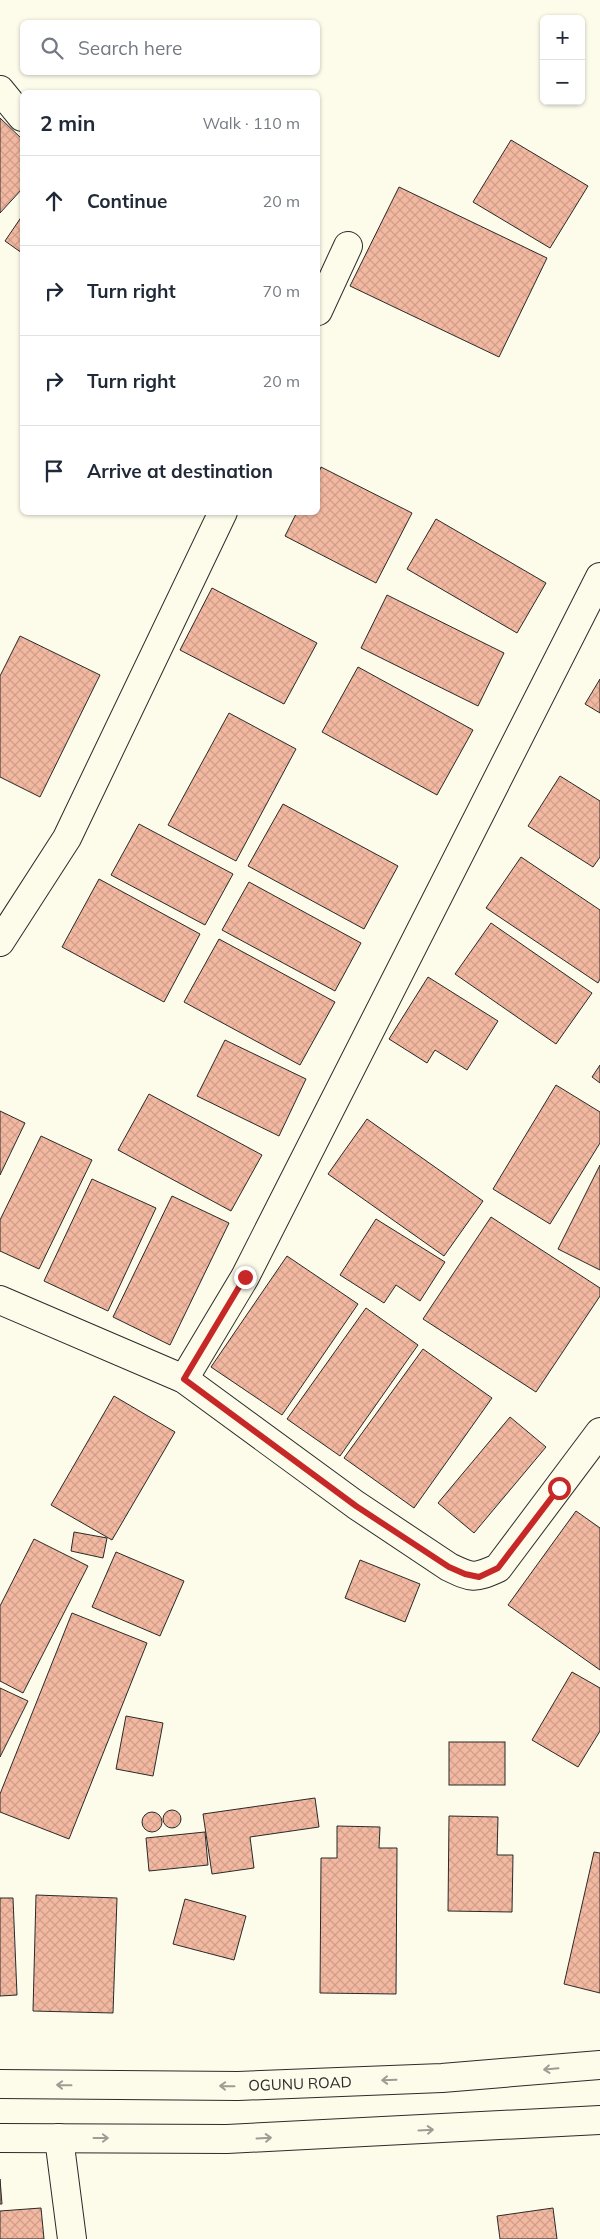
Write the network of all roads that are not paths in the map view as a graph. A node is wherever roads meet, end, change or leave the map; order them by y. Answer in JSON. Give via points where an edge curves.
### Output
{"nodes":[{"id":1,"x":0,"y":90,"type":"edge"},
{"id":2,"x":20,"y":115,"type":"edge"},
{"id":3,"x":348,"y":246,"type":"dead end"},
{"id":4,"x":320,"y":307,"type":"edge"},
{"id":5,"x":221,"y":515,"type":"edge"},
{"id":6,"x":600,"y":577,"type":"edge"},
{"id":7,"x":1,"y":938,"type":"edge"},
{"id":8,"x":0,"y":1300,"type":"edge"},
{"id":9,"x":184,"y":1379,"type":"junction"},
{"id":10,"x":600,"y":1432,"type":"edge"},
{"id":11,"x":600,"y":2065,"type":"edge"},
{"id":12,"x":0,"y":2084,"type":"edge"},
{"id":13,"x":600,"y":2120,"type":"edge"},
{"id":14,"x":0,"y":2138,"type":"edge"},
{"id":15,"x":59,"y":2138,"type":"junction"},
{"id":16,"x":72,"y":2239,"type":"edge"}],
"edges":[{"from":1,"to":2,"type":"street"},
{"from":3,"to":4,"type":"street"},
{"from":5,"to":7,"type":"street","via":[[67,838]]},
{"from":6,"to":9,"type":"street","via":[[245,1277]]},
{"from":8,"to":9,"type":"street"},
{"from":9,"to":10,"type":"street","via":[[356,1506],[449,1567],[479,1577],[498,1568]]},
{"from":11,"to":12,"type":"street","name":"OGUNU ROAD","one_way":true,"via":[[442,2078],[238,2086]]},
{"from":15,"to":13,"type":"street","one_way":true,"via":[[227,2140]]},
{"from":14,"to":15,"type":"street"},
{"from":15,"to":16,"type":"street"}]}
